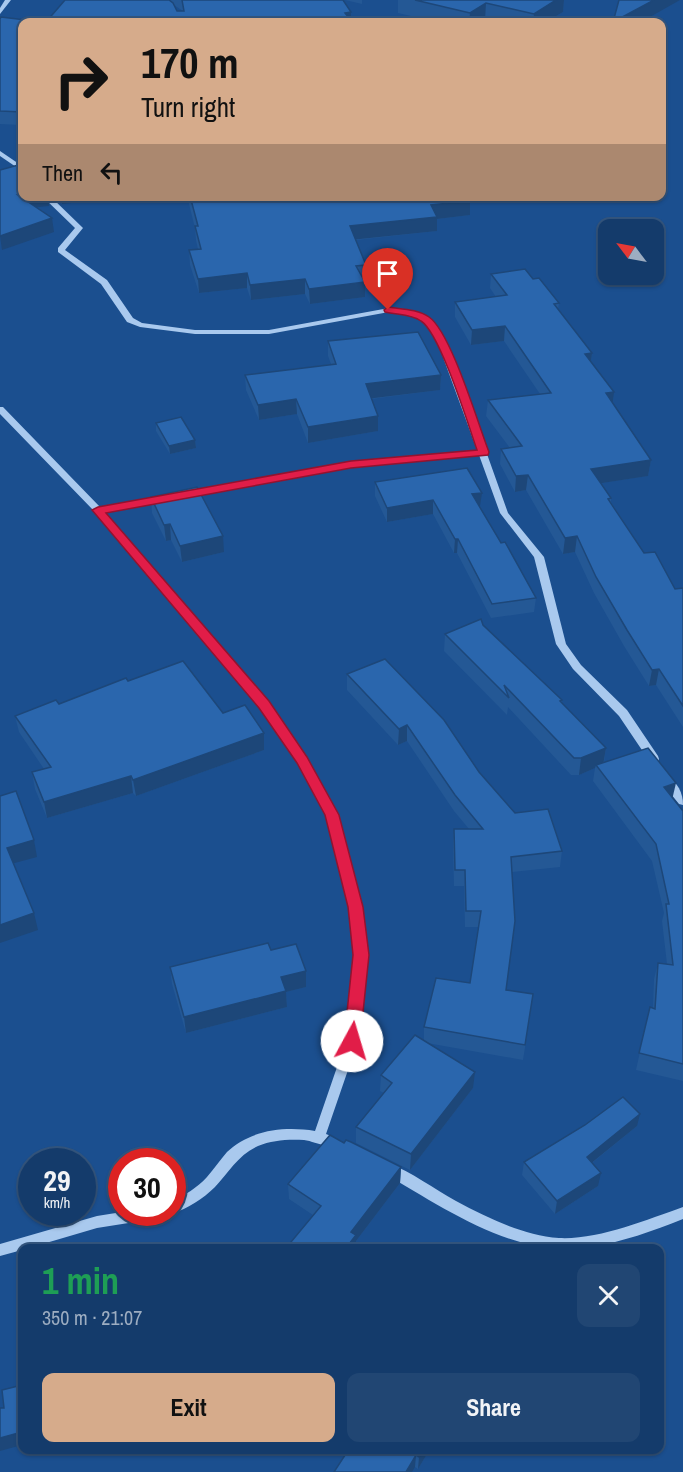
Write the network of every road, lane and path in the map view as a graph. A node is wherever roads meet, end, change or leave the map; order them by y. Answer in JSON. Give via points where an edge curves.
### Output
{"nodes":[{"id":1,"x":8,"y":0,"type":"edge"},
{"id":2,"x":0,"y":12,"type":"edge"},
{"id":3,"x":0,"y":153,"type":"edge"},
{"id":4,"x":18,"y":166,"type":"edge"},
{"id":5,"x":50,"y":201,"type":"edge"},
{"id":6,"x":0,"y":409,"type":"edge"},
{"id":7,"x":484,"y":452,"type":"junction"},
{"id":8,"x":181,"y":495,"type":"edge"},
{"id":9,"x":169,"y":498,"type":"edge"},
{"id":10,"x":98,"y":510,"type":"junction"},
{"id":11,"x":683,"y":801,"type":"edge"},
{"id":12,"x":319,"y":1137,"type":"junction"},
{"id":13,"x":336,"y":1144,"type":"edge"},
{"id":14,"x":372,"y":1161,"type":"edge"},
{"id":15,"x":186,"y":1199,"type":"edge"},
{"id":16,"x":683,"y":1213,"type":"edge"},
{"id":17,"x":108,"y":1220,"type":"edge"},
{"id":18,"x":21,"y":1244,"type":"edge"},
{"id":19,"x":18,"y":1245,"type":"edge"},
{"id":20,"x":0,"y":1250,"type":"edge"}],
"edges":[{"from":1,"to":2,"type":"street"},
{"from":3,"to":4,"type":"street"},
{"from":5,"to":7,"type":"street","via":[[79,228],[61,250],[104,282],[130,320],[140,325],[245,333],[388,310],[426,319],[440,338]]},
{"from":6,"to":10,"type":"street"},
{"from":7,"to":8,"type":"street","via":[[351,465]]},
{"from":7,"to":11,"type":"street","via":[[504,513],[539,557],[561,644],[577,667],[623,713]]},
{"from":9,"to":10,"type":"street"},
{"from":10,"to":12,"type":"street","via":[[264,704],[302,760],[332,815],[356,907],[361,955],[352,1041]]},
{"from":12,"to":13,"type":"street"},
{"from":12,"to":15,"type":"street","via":[[282,1135],[250,1143],[207,1186]]},
{"from":14,"to":16,"type":"street","via":[[507,1232],[543,1241],[581,1243]]},
{"from":17,"to":18,"type":"street"},
{"from":19,"to":20,"type":"street"}]}
